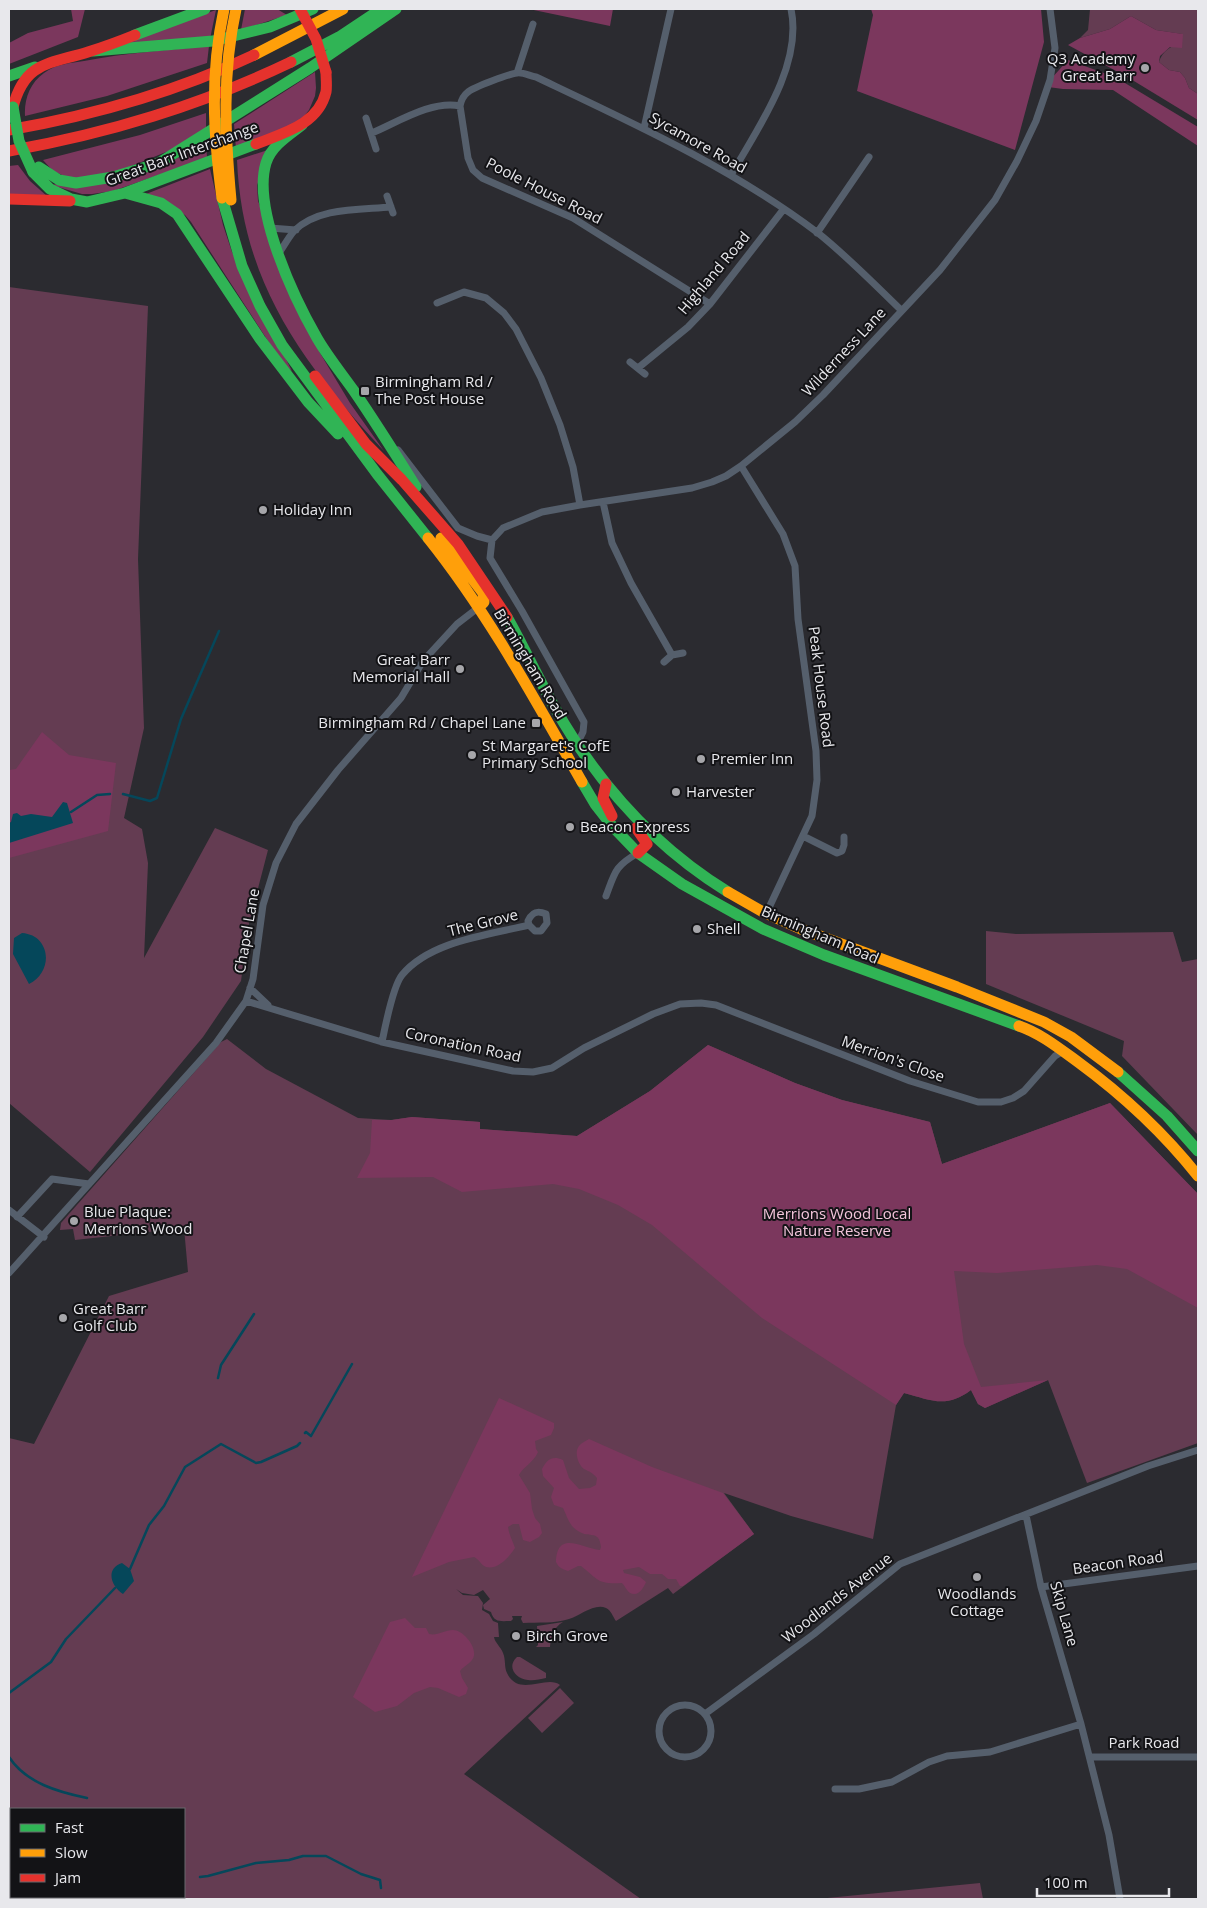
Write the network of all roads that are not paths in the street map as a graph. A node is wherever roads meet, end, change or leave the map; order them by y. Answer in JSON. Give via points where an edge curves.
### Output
{"nodes":[{"id":1,"x":191,"y":9,"type":"edge"},
{"id":2,"x":205,"y":9,"type":"edge"},
{"id":3,"x":224,"y":9,"type":"edge"},
{"id":4,"x":236,"y":9,"type":"edge"},
{"id":5,"x":300,"y":9,"type":"edge"},
{"id":6,"x":313,"y":9,"type":"edge"},
{"id":7,"x":343,"y":9,"type":"edge"},
{"id":8,"x":381,"y":9,"type":"edge"},
{"id":9,"x":396,"y":9,"type":"edge"},
{"id":10,"x":671,"y":9,"type":"edge"},
{"id":11,"x":791,"y":9,"type":"edge"},
{"id":12,"x":1050,"y":9,"type":"edge"},
{"id":13,"x":177,"y":19,"type":"junction"},
{"id":14,"x":533,"y":24,"type":"dead end"},
{"id":15,"x":93,"y":51,"type":"junction"},
{"id":16,"x":46,"y":63,"type":"junction"},
{"id":17,"x":517,"y":73,"type":"junction"},
{"id":18,"x":9,"y":76,"type":"edge"},
{"id":19,"x":460,"y":106,"type":"junction"},
{"id":20,"x":366,"y":118,"type":"dead end"},
{"id":21,"x":302,"y":125,"type":"junction"},
{"id":22,"x":644,"y":128,"type":"junction"},
{"id":23,"x":9,"y":130,"type":"edge"},
{"id":24,"x":372,"y":133,"type":"junction"},
{"id":25,"x":376,"y":149,"type":"dead end"},
{"id":26,"x":9,"y":151,"type":"edge"},
{"id":27,"x":869,"y":157,"type":"dead end"},
{"id":28,"x":36,"y":170,"type":"junction"},
{"id":29,"x":731,"y":175,"type":"junction"},
{"id":30,"x":125,"y":193,"type":"junction"},
{"id":31,"x":387,"y":196,"type":"dead end"},
{"id":32,"x":9,"y":199,"type":"edge"},
{"id":33,"x":226,"y":199,"type":"junction"},
{"id":34,"x":87,"y":202,"type":"junction"},
{"id":35,"x":783,"y":210,"type":"junction"},
{"id":36,"x":270,"y":228,"type":"junction"},
{"id":37,"x":296,"y":230,"type":"junction"},
{"id":38,"x":817,"y":233,"type":"junction"},
{"id":39,"x":279,"y":253,"type":"junction"},
{"id":40,"x":437,"y":303,"type":"dead end"},
{"id":41,"x":710,"y":304,"type":"junction"},
{"id":42,"x":901,"y":310,"type":"junction"},
{"id":43,"x":630,"y":362,"type":"dead end"},
{"id":44,"x":638,"y":368,"type":"junction"},
{"id":45,"x":645,"y":374,"type":"dead end"},
{"id":46,"x":388,"y":441,"type":"junction"},
{"id":47,"x":741,"y":466,"type":"junction"},
{"id":48,"x":388,"y":468,"type":"junction"},
{"id":49,"x":377,"y":474,"type":"junction"},
{"id":50,"x":604,"y":502,"type":"junction"},
{"id":51,"x":580,"y":505,"type":"junction"},
{"id":52,"x":433,"y":515,"type":"junction"},
{"id":53,"x":492,"y":540,"type":"junction"},
{"id":54,"x":478,"y":607,"type":"junction"},
{"id":55,"x":683,"y":653,"type":"dead end"},
{"id":56,"x":672,"y":654,"type":"junction"},
{"id":57,"x":664,"y":662,"type":"dead end"},
{"id":58,"x":577,"y":744,"type":"junction"},
{"id":59,"x":606,"y":784,"type":"junction"},
{"id":60,"x":620,"y":802,"type":"junction"},
{"id":61,"x":803,"y":836,"type":"junction"},
{"id":62,"x":844,"y":837,"type":"dead end"},
{"id":63,"x":628,"y":842,"type":"junction"},
{"id":64,"x":638,"y":853,"type":"junction"},
{"id":65,"x":606,"y":896,"type":"dead end"},
{"id":66,"x":766,"y":914,"type":"junction"},
{"id":67,"x":529,"y":925,"type":"dead end"},
{"id":68,"x":250,"y":988,"type":"junction"},
{"id":69,"x":246,"y":1001,"type":"junction"},
{"id":70,"x":701,"y":1003,"type":"joint"},
{"id":71,"x":269,"y":1006,"type":"junction"},
{"id":72,"x":1057,"y":1029,"type":"junction"},
{"id":73,"x":382,"y":1042,"type":"junction"},
{"id":74,"x":1050,"y":1043,"type":"junction"},
{"id":75,"x":1080,"y":1044,"type":"junction"},
{"id":76,"x":1066,"y":1054,"type":"junction"},
{"id":77,"x":1198,"y":1152,"type":"edge"},
{"id":78,"x":1198,"y":1176,"type":"edge"},
{"id":79,"x":89,"y":1184,"type":"junction"},
{"id":80,"x":9,"y":1210,"type":"edge"},
{"id":81,"x":17,"y":1217,"type":"junction"},
{"id":82,"x":44,"y":1236,"type":"junction"},
{"id":83,"x":9,"y":1273,"type":"edge"},
{"id":84,"x":1198,"y":1450,"type":"edge"},
{"id":85,"x":1026,"y":1515,"type":"junction"},
{"id":86,"x":1198,"y":1566,"type":"edge"},
{"id":87,"x":1041,"y":1587,"type":"junction"},
{"id":88,"x":705,"y":1714,"type":"junction"},
{"id":89,"x":1081,"y":1724,"type":"junction"},
{"id":90,"x":1090,"y":1757,"type":"junction"},
{"id":91,"x":1198,"y":1757,"type":"edge"},
{"id":92,"x":845,"y":1780,"type":"dead end"},
{"id":93,"x":845,"y":1788,"type":"junction"},
{"id":94,"x":835,"y":1789,"type":"dead end"},
{"id":95,"x":1120,"y":1899,"type":"edge"}],
"edges":[{"from":1,"to":13,"type":"highway"},
{"from":2,"to":13,"type":"highway","name":"Great Barr Interchange"},
{"from":3,"to":33,"type":"highway","name":"Birmingham Road","bridge":true,"via":[[214,70],[212,107],[214,147]]},
{"from":4,"to":33,"type":"highway","name":"Birmingham Road","bridge":true,"via":[[226,63],[224,100]]},
{"from":5,"to":21,"type":"highway","name":"Great Barr Interchange","bridge":true,"via":[[314,31],[326,72],[326,91],[319,109]]},
{"from":6,"to":15,"type":"highway","via":[[270,28],[213,41]]},
{"from":7,"to":23,"type":"highway","via":[[265,50],[184,85],[110,109]]},
{"from":8,"to":26,"type":"highway","via":[[325,45],[190,105],[123,126]]},
{"from":9,"to":28,"type":"highway","via":[[310,68],[159,163],[133,172],[78,183],[60,181]]},
{"from":10,"to":22,"type":"street"},
{"from":11,"to":29,"type":"street","via":[[794,30],[784,71],[767,113]]},
{"from":12,"to":42,"type":"street","name":"Wilderness Lane","via":[[1055,48],[1050,80],[1036,121],[1017,161],[995,200],[971,232]]},
{"from":13,"to":15,"type":"highway","name":"Great Barr Interchange"},
{"from":14,"to":17,"type":"street"},
{"from":15,"to":16,"type":"highway","name":"Great Barr Interchange"},
{"from":16,"to":18,"type":"highway"},
{"from":16,"to":28,"type":"highway","name":"Great Barr Interchange","bridge":true,"via":[[22,83],[13,107],[20,143],[28,164]]},
{"from":17,"to":19,"type":"street","via":[[468,92]]},
{"from":17,"to":22,"type":"street","name":"Sycamore Road","via":[[536,77]]},
{"from":19,"to":24,"type":"street","via":[[437,106]]},
{"from":19,"to":41,"type":"street","name":"Poole House Road","via":[[468,158],[473,170],[482,178],[573,218]]},
{"from":20,"to":24,"type":"street"},
{"from":21,"to":30,"type":"highway","name":"Great Barr Interchange"},
{"from":21,"to":36,"type":"highway","via":[[281,142],[266,164],[262,183]]},
{"from":22,"to":29,"type":"street","name":"Sycamore Road"},
{"from":24,"to":25,"type":"street"},
{"from":27,"to":38,"type":"street"},
{"from":28,"to":34,"type":"highway","name":"Great Barr Interchange","via":[[50,189],[59,195]]},
{"from":29,"to":35,"type":"street","name":"Sycamore Road"},
{"from":30,"to":34,"type":"highway","name":"Great Barr Interchange"},
{"from":30,"to":49,"type":"highway","via":[[161,203],[177,214],[260,339],[308,402]]},
{"from":31,"to":37,"type":"street","via":[[392,210],[322,215]]},
{"from":32,"to":34,"type":"highway"},
{"from":33,"to":48,"type":"highway","name":"Birmingham Road","via":[[252,272],[272,314],[296,352]]},
{"from":33,"to":49,"type":"highway","name":"Birmingham Road","via":[[242,266],[264,314],[282,345]]},
{"from":35,"to":38,"type":"street","name":"Sycamore Road"},
{"from":35,"to":41,"type":"street","name":"Highland Road"},
{"from":36,"to":37,"type":"street"},
{"from":36,"to":39,"type":"highway"},
{"from":37,"to":39,"type":"street"},
{"from":38,"to":42,"type":"street","name":"Sycamore Road","via":[[856,265]]},
{"from":39,"to":46,"type":"highway","via":[[318,339]]},
{"from":40,"to":51,"type":"street","via":[[464,292],[486,298],[504,313],[516,329],[542,378],[560,425]]},
{"from":41,"to":44,"type":"street","name":"Highland Road","via":[[688,327]]},
{"from":42,"to":47,"type":"street","name":"Wilderness Lane","via":[[802,416]]},
{"from":43,"to":44,"type":"street"},
{"from":44,"to":45,"type":"street"},
{"from":46,"to":48,"type":"highway"},
{"from":46,"to":52,"type":"highway"},
{"from":46,"to":53,"type":"street","via":[[407,460],[458,528]]},
{"from":47,"to":50,"type":"street","name":"Wilderness Lane","via":[[726,476],[692,488]]},
{"from":47,"to":61,"type":"street","name":"Peak House Road","via":[[783,534],[795,566],[817,780],[812,816]]},
{"from":48,"to":52,"type":"highway","name":"Birmingham Road"},
{"from":48,"to":54,"type":"highway","via":[[483,593],[484,602]]},
{"from":49,"to":54,"type":"highway","name":"Birmingham Road"},
{"from":50,"to":51,"type":"street","name":"Wilderness Lane"},
{"from":50,"to":56,"type":"street","via":[[618,557]]},
{"from":51,"to":53,"type":"street","name":"Wilderness Lane","via":[[526,518],[503,528]]},
{"from":52,"to":58,"type":"highway","name":"Birmingham Road","via":[[464,552],[499,604]]},
{"from":53,"to":58,"type":"street","name":"Birmingham Road","via":[[490,558],[584,722]]},
{"from":54,"to":63,"type":"highway","name":"Birmingham Road","via":[[596,804]]},
{"from":54,"to":68,"type":"street","name":"Chapel Lane","via":[[457,624],[423,661],[401,698],[296,824],[276,863],[263,905]]},
{"from":55,"to":56,"type":"street"},
{"from":56,"to":57,"type":"street"},
{"from":58,"to":59,"type":"highway","name":"Birmingham Road"},
{"from":59,"to":60,"type":"highway","name":"Birmingham Road"},
{"from":59,"to":63,"type":"highway","via":[[603,798]]},
{"from":60,"to":64,"type":"highway","via":[[647,844]]},
{"from":60,"to":66,"type":"highway","name":"Birmingham Road","via":[[652,835],[694,870]]},
{"from":61,"to":62,"type":"street","via":[[837,852],[842,851]]},
{"from":61,"to":66,"type":"street","name":"Peak House Road"},
{"from":63,"to":64,"type":"highway","name":"Birmingham Road"},
{"from":64,"to":65,"type":"street","via":[[621,862]]},
{"from":64,"to":74,"type":"highway","name":"Birmingham Road","via":[[682,884],[764,929],[824,955],[1024,1028]]},
{"from":66,"to":72,"type":"highway","name":"Birmingham Road","via":[[835,945],[951,983]]},
{"from":67,"to":73,"type":"street","name":"The Grove","via":[[454,942],[424,956],[401,976]]},
{"from":68,"to":69,"type":"street","name":"Chapel Lane"},
{"from":68,"to":71,"type":"street","name":"Coronation Road"},
{"from":69,"to":71,"type":"street","name":"Coronation Road"},
{"from":69,"to":79,"type":"street","name":"Chapel Lane","via":[[216,1043]]},
{"from":70,"to":73,"type":"street","name":"Coronation Road","via":[[680,1004],[653,1014],[584,1048],[552,1068],[533,1072]]},
{"from":70,"to":76,"type":"street","name":"Merrion's Close","via":[[716,1005],[910,1081],[978,1102],[1001,1102],[1013,1098],[1024,1091],[1055,1056]]},
{"from":71,"to":73,"type":"street","name":"Coronation Road"},
{"from":72,"to":74,"type":"highway"},
{"from":72,"to":75,"type":"highway","name":"Birmingham Road"},
{"from":74,"to":76,"type":"highway","name":"Birmingham Road"},
{"from":75,"to":76,"type":"highway"},
{"from":75,"to":77,"type":"highway","name":"Birmingham Road","via":[[1107,1062],[1142,1093]]},
{"from":76,"to":78,"type":"highway","name":"Birmingham Road","via":[[1143,1115]]},
{"from":79,"to":81,"type":"street","via":[[52,1179]]},
{"from":79,"to":82,"type":"street","name":"Chapel Lane"},
{"from":80,"to":81,"type":"street"},
{"from":81,"to":82,"type":"street"},
{"from":82,"to":83,"type":"street","name":"Chapel Lane"},
{"from":84,"to":85,"type":"street","via":[[1148,1466]]},
{"from":85,"to":87,"type":"street","name":"Skip Lane"},
{"from":85,"to":88,"type":"street","name":"Woodlands Avenue","via":[[900,1564],[814,1634]]},
{"from":86,"to":87,"type":"street","name":"Beacon Road"},
{"from":87,"to":89,"type":"street","name":"Skip Lane"},
{"from":88,"to":88,"type":"street","via":[[711,1729],[710,1738],[701,1752],[684,1756],[669,1751],[660,1736],[666,1713],[674,1707],[691,1705]]},
{"from":89,"to":90,"type":"street","name":"Skip Lane"},
{"from":89,"to":93,"type":"street","via":[[990,1752],[947,1756],[892,1782]]},
{"from":90,"to":91,"type":"street","name":"Park Road"},
{"from":90,"to":95,"type":"street","name":"Skip Lane"},
{"from":92,"to":93,"type":"street"},
{"from":93,"to":94,"type":"street"}]}
